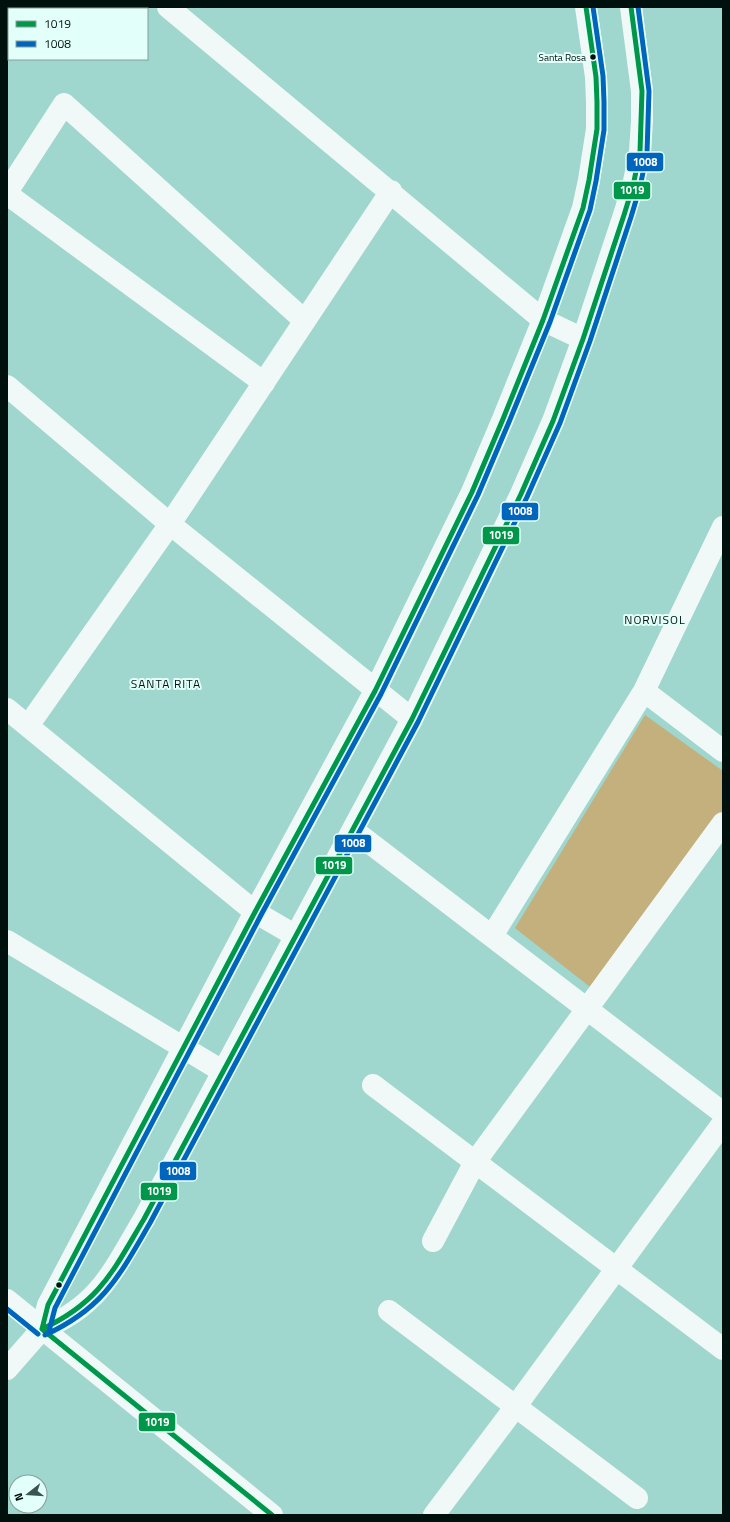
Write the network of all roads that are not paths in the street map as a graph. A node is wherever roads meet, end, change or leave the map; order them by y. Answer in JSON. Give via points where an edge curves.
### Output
{"nodes":[{"id":1,"x":168,"y":7,"type":"edge"},
{"id":2,"x":586,"y":7,"type":"edge"},
{"id":3,"x":631,"y":7,"type":"edge"},
{"id":4,"x":391,"y":191,"type":"junction"},
{"id":5,"x":7,"y":193,"type":"edge"},
{"id":6,"x":544,"y":320,"type":"junction"},
{"id":7,"x":305,"y":321,"type":"junction"},
{"id":8,"x":584,"y":339,"type":"junction"},
{"id":9,"x":264,"y":384,"type":"junction"},
{"id":10,"x":7,"y":386,"type":"edge"},
{"id":11,"x":170,"y":524,"type":"junction"},
{"id":12,"x":723,"y":527,"type":"edge"},
{"id":13,"x":375,"y":690,"type":"junction"},
{"id":14,"x":644,"y":691,"type":"junction"},
{"id":15,"x":7,"y":709,"type":"edge"},
{"id":16,"x":412,"y":718,"type":"junction"},
{"id":17,"x":28,"y":726,"type":"junction"},
{"id":18,"x":723,"y":752,"type":"edge"},
{"id":19,"x":723,"y":823,"type":"edge"},
{"id":20,"x":353,"y":830,"type":"junction"},
{"id":21,"x":255,"y":912,"type":"junction"},
{"id":22,"x":296,"y":936,"type":"junction"},
{"id":23,"x":492,"y":936,"type":"junction"},
{"id":24,"x":7,"y":941,"type":"edge"},
{"id":25,"x":587,"y":1009,"type":"junction"},
{"id":26,"x":184,"y":1050,"type":"junction"},
{"id":27,"x":222,"y":1071,"type":"junction"},
{"id":28,"x":373,"y":1085,"type":"dead end"},
{"id":29,"x":723,"y":1113,"type":"edge"},
{"id":30,"x":723,"y":1122,"type":"edge"},
{"id":31,"x":475,"y":1162,"type":"junction"},
{"id":32,"x":433,"y":1241,"type":"dead end"},
{"id":33,"x":617,"y":1268,"type":"junction"},
{"id":34,"x":7,"y":1300,"type":"edge"},
{"id":35,"x":389,"y":1311,"type":"dead end"},
{"id":36,"x":42,"y":1329,"type":"junction"},
{"id":37,"x":723,"y":1348,"type":"edge"},
{"id":38,"x":7,"y":1369,"type":"edge"},
{"id":39,"x":516,"y":1406,"type":"junction"},
{"id":40,"x":638,"y":1498,"type":"dead end"},
{"id":41,"x":272,"y":1515,"type":"edge"},
{"id":42,"x":434,"y":1515,"type":"edge"}],
"edges":[{"from":1,"to":4,"type":"street"},
{"from":2,"to":6,"type":"street","via":[[596,77],[597,129],[594,152],[582,208]]},
{"from":3,"to":8,"type":"street","via":[[642,91],[640,152],[633,186]]},
{"from":4,"to":6,"type":"street"},
{"from":4,"to":7,"type":"street"},
{"from":5,"to":7,"type":"street","via":[[64,104]]},
{"from":5,"to":9,"type":"street"},
{"from":6,"to":8,"type":"street"},
{"from":6,"to":13,"type":"street","via":[[472,492]]},
{"from":7,"to":9,"type":"street"},
{"from":8,"to":16,"type":"street","via":[[534,466]]},
{"from":9,"to":11,"type":"street"},
{"from":10,"to":11,"type":"street"},
{"from":11,"to":13,"type":"street"},
{"from":11,"to":17,"type":"street"},
{"from":12,"to":14,"type":"street"},
{"from":13,"to":16,"type":"street"},
{"from":13,"to":21,"type":"street"},
{"from":14,"to":18,"type":"street"},
{"from":14,"to":23,"type":"street"},
{"from":15,"to":17,"type":"street"},
{"from":16,"to":20,"type":"street"},
{"from":17,"to":21,"type":"street"},
{"from":19,"to":25,"type":"street"},
{"from":20,"to":22,"type":"street"},
{"from":20,"to":23,"type":"street"},
{"from":21,"to":22,"type":"street"},
{"from":21,"to":26,"type":"street"},
{"from":22,"to":27,"type":"street"},
{"from":23,"to":25,"type":"street"},
{"from":24,"to":26,"type":"street"},
{"from":25,"to":29,"type":"street"},
{"from":25,"to":31,"type":"street"},
{"from":26,"to":27,"type":"street"},
{"from":26,"to":36,"type":"street","via":[[48,1305]]},
{"from":27,"to":36,"type":"street","via":[[144,1219],[102,1287],[76,1312]]},
{"from":28,"to":31,"type":"street"},
{"from":30,"to":33,"type":"street"},
{"from":31,"to":32,"type":"street"},
{"from":31,"to":33,"type":"street"},
{"from":33,"to":37,"type":"street"},
{"from":33,"to":39,"type":"street"},
{"from":34,"to":36,"type":"street"},
{"from":35,"to":39,"type":"street"},
{"from":36,"to":38,"type":"street"},
{"from":36,"to":41,"type":"street"},
{"from":39,"to":40,"type":"street"},
{"from":39,"to":42,"type":"street"}]}
